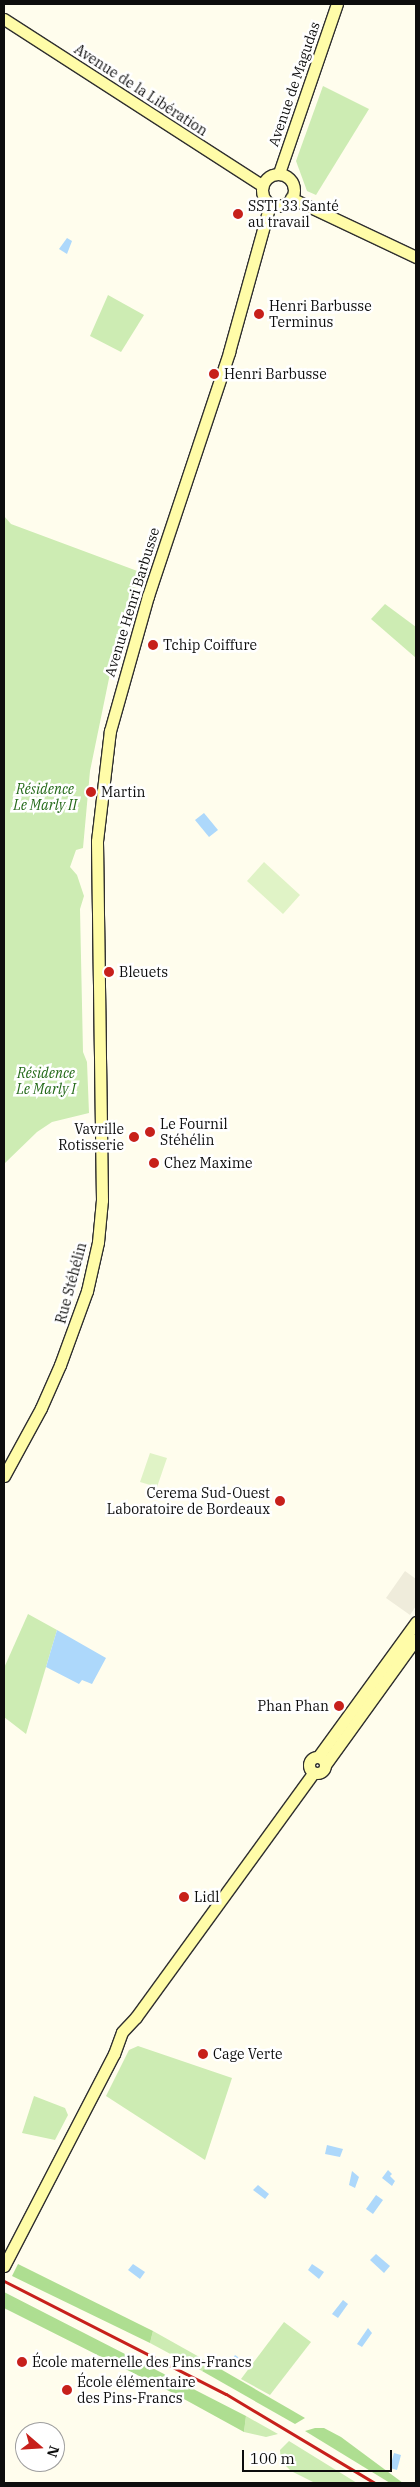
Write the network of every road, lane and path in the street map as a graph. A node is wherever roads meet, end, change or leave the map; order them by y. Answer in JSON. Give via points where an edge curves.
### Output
{"nodes":[{"id":1,"x":337,"y":4,"type":"edge"},
{"id":2,"x":4,"y":19,"type":"edge"},
{"id":3,"x":279,"y":173,"type":"junction"},
{"id":4,"x":262,"y":185,"type":"junction"},
{"id":5,"x":291,"y":198,"type":"junction"},
{"id":6,"x":270,"y":204,"type":"junction"},
{"id":7,"x":416,"y":257,"type":"edge"},
{"id":8,"x":99,"y":1022,"type":"joint"},
{"id":9,"x":4,"y":1476,"type":"edge"},
{"id":10,"x":416,"y":1622,"type":"edge"},
{"id":11,"x":416,"y":1639,"type":"edge"},
{"id":12,"x":321,"y":1761,"type":"junction"},
{"id":13,"x":4,"y":2266,"type":"edge"}],
"edges":[{"from":1,"to":3,"type":"main road","name":"Avenue de Magudas"},
{"from":2,"to":4,"type":"main road","name":"Avenue de la Libération"},
{"from":3,"to":4,"type":"main road","via":[[268,176]]},
{"from":3,"to":5,"type":"main road","via":[[292,182]]},
{"from":4,"to":6,"type":"main road","via":[[262,194]]},
{"from":5,"to":6,"type":"main road","via":[[284,204]]},
{"from":5,"to":7,"type":"main road"},
{"from":6,"to":8,"type":"main road","name":"Avenue Henri Barbusse","via":[[231,346],[148,596],[110,731],[97,841]]},
{"from":8,"to":9,"type":"main road","name":"Rue Stéhélin","via":[[102,1200],[95,1260],[84,1301],[60,1365]]},
{"from":10,"to":12,"type":"main road"},
{"from":11,"to":12,"type":"main road"},
{"from":12,"to":13,"type":"main road","via":[[311,1759],[308,1764],[313,1773],[136,2018],[122,2032],[114,2054]]}]}
